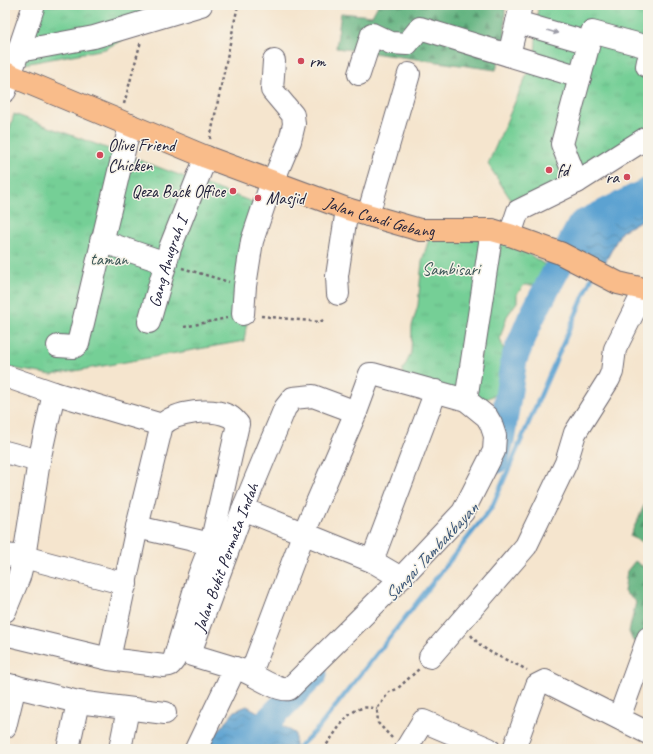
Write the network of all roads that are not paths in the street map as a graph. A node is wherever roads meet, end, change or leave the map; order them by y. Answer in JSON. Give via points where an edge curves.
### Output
{"nodes":[{"id":1,"x":34,"y":5,"type":"edge"},
{"id":2,"x":201,"y":5,"type":"edge"},
{"id":3,"x":519,"y":13,"type":"edge"},
{"id":4,"x":589,"y":43,"type":"junction"},
{"id":5,"x":20,"y":51,"type":"junction"},
{"id":6,"x":509,"y":55,"type":"junction"},
{"id":7,"x":648,"y":58,"type":"edge"},
{"id":8,"x":274,"y":61,"type":"dead end"},
{"id":9,"x":360,"y":74,"type":"dead end"},
{"id":10,"x":409,"y":74,"type":"dead end"},
{"id":11,"x":580,"y":77,"type":"junction"},
{"id":12,"x":7,"y":80,"type":"edge"},
{"id":13,"x":125,"y":123,"type":"junction"},
{"id":14,"x":648,"y":137,"type":"edge"},
{"id":15,"x":206,"y":158,"type":"junction"},
{"id":16,"x":273,"y":182,"type":"junction"},
{"id":17,"x":577,"y":182,"type":"junction"},
{"id":18,"x":347,"y":209,"type":"junction"},
{"id":19,"x":368,"y":215,"type":"junction"},
{"id":20,"x":501,"y":233,"type":"junction"},
{"id":21,"x":101,"y":241,"type":"junction"},
{"id":22,"x":166,"y":263,"type":"junction"},
{"id":23,"x":647,"y":290,"type":"edge"},
{"id":24,"x":338,"y":294,"type":"dead end"},
{"id":25,"x":243,"y":314,"type":"road end"},
{"id":26,"x":149,"y":322,"type":"dead end"},
{"id":27,"x":58,"y":346,"type":"dead end"},
{"id":28,"x":5,"y":376,"type":"edge"},
{"id":29,"x":436,"y":391,"type":"junction"},
{"id":30,"x":54,"y":393,"type":"junction"},
{"id":31,"x":466,"y":400,"type":"junction"},
{"id":32,"x":356,"y":412,"type":"junction"},
{"id":33,"x":162,"y":425,"type":"junction"},
{"id":34,"x":5,"y":452,"type":"edge"},
{"id":35,"x":40,"y":461,"type":"junction"},
{"id":36,"x":243,"y":509,"type":"junction"},
{"id":37,"x":138,"y":527,"type":"junction"},
{"id":38,"x":303,"y":535,"type":"junction"},
{"id":39,"x":211,"y":544,"type":"junction"},
{"id":40,"x":14,"y":556,"type":"edge"},
{"id":41,"x":372,"y":561,"type":"junction"},
{"id":42,"x":401,"y":578,"type":"junction"},
{"id":43,"x":126,"y":584,"type":"junction"},
{"id":44,"x":5,"y":611,"type":"edge"},
{"id":45,"x":5,"y":634,"type":"edge"},
{"id":46,"x":648,"y":638,"type":"edge"},
{"id":47,"x":430,"y":657,"type":"road end"},
{"id":48,"x":108,"y":659,"type":"junction"},
{"id":49,"x":243,"y":671,"type":"junction"},
{"id":50,"x":10,"y":685,"type":"edge"},
{"id":51,"x":78,"y":702,"type":"junction"},
{"id":52,"x":128,"y":709,"type":"junction"},
{"id":53,"x":165,"y":713,"type":"dead end"},
{"id":54,"x":619,"y":718,"type":"junction"},
{"id":55,"x":5,"y":727,"type":"edge"},
{"id":56,"x":648,"y":733,"type":"edge"},
{"id":57,"x":68,"y":749,"type":"edge"},
{"id":58,"x":120,"y":749,"type":"edge"},
{"id":59,"x":196,"y":749,"type":"edge"},
{"id":60,"x":406,"y":749,"type":"edge"},
{"id":61,"x":489,"y":749,"type":"edge"},
{"id":62,"x":514,"y":749,"type":"edge"}],
"edges":[{"from":1,"to":5,"type":"street"},
{"from":2,"to":5,"type":"street","via":[[94,37]]},
{"from":3,"to":4,"type":"street","one_way":true},
{"from":3,"to":6,"type":"street"},
{"from":4,"to":7,"type":"street","via":[[592,32]]},
{"from":4,"to":11,"type":"street"},
{"from":5,"to":12,"type":"street"},
{"from":6,"to":9,"type":"street","via":[[420,28],[407,44],[391,43],[372,34]]},
{"from":6,"to":11,"type":"street"},
{"from":8,"to":16,"type":"street","via":[[272,90],[294,119],[290,141]]},
{"from":10,"to":19,"type":"street"},
{"from":11,"to":17,"type":"street","via":[[562,144]]},
{"from":12,"to":13,"type":"main road","name":"Jalan Candi Gebang"},
{"from":13,"to":15,"type":"main road","name":"Jalan Candi Gebang"},
{"from":13,"to":21,"type":"street"},
{"from":14,"to":17,"type":"street"},
{"from":15,"to":16,"type":"main road","name":"Jalan Candi Gebang"},
{"from":15,"to":22,"type":"street","name":"Gang Anugrah I"},
{"from":16,"to":18,"type":"main road","name":"Jalan Candi Gebang"},
{"from":16,"to":25,"type":"street","via":[[252,241]]},
{"from":17,"to":20,"type":"street","via":[[518,211]]},
{"from":18,"to":19,"type":"main road","name":"Jalan Candi Gebang"},
{"from":18,"to":24,"type":"street","via":[[337,276]]},
{"from":19,"to":20,"type":"main road","name":"Jalan Candi Gebang","via":[[420,230]]},
{"from":20,"to":23,"type":"main road","name":"Jalan Candi Gebang","via":[[560,253],[618,283]]},
{"from":20,"to":31,"type":"street"},
{"from":21,"to":22,"type":"street"},
{"from":21,"to":27,"type":"street","via":[[78,344],[74,347]]},
{"from":22,"to":26,"type":"street","name":"Gang Anugrah I"},
{"from":23,"to":47,"type":"street","via":[[615,349],[612,372],[575,433],[566,464],[533,534],[511,565]]},
{"from":28,"to":30,"type":"street"},
{"from":29,"to":31,"type":"street"},
{"from":29,"to":32,"type":"street","via":[[370,374]]},
{"from":29,"to":41,"type":"street"},
{"from":30,"to":33,"type":"street"},
{"from":30,"to":35,"type":"street"},
{"from":31,"to":42,"type":"street","via":[[487,417],[494,430],[495,444],[491,459],[463,512]]},
{"from":32,"to":36,"type":"street","name":"Jalan Bukit Permata Indah","via":[[313,396],[293,398],[285,408]]},
{"from":32,"to":38,"type":"street"},
{"from":33,"to":37,"type":"street"},
{"from":33,"to":39,"type":"street","via":[[170,417],[204,411],[230,416],[238,424]]},
{"from":34,"to":35,"type":"street"},
{"from":35,"to":40,"type":"street"},
{"from":36,"to":38,"type":"street"},
{"from":36,"to":49,"type":"street","name":"Jalan Bukit Permata Indah","via":[[190,653]]},
{"from":37,"to":39,"type":"street"},
{"from":37,"to":43,"type":"street"},
{"from":38,"to":41,"type":"street"},
{"from":38,"to":49,"type":"street"},
{"from":39,"to":48,"type":"street","via":[[174,660],[170,665]]},
{"from":40,"to":43,"type":"street"},
{"from":40,"to":44,"type":"street","via":[[19,577]]},
{"from":41,"to":42,"type":"street"},
{"from":42,"to":49,"type":"street","via":[[289,689],[282,689]]},
{"from":43,"to":48,"type":"street"},
{"from":45,"to":48,"type":"street"},
{"from":46,"to":54,"type":"street"},
{"from":49,"to":59,"type":"street"},
{"from":50,"to":51,"type":"street"},
{"from":50,"to":55,"type":"street"},
{"from":51,"to":52,"type":"street"},
{"from":51,"to":57,"type":"street"},
{"from":52,"to":53,"type":"street"},
{"from":52,"to":58,"type":"street"},
{"from":54,"to":56,"type":"street"},
{"from":54,"to":62,"type":"street","via":[[544,681],[537,685]]},
{"from":60,"to":61,"type":"street","via":[[422,721]]}]}
